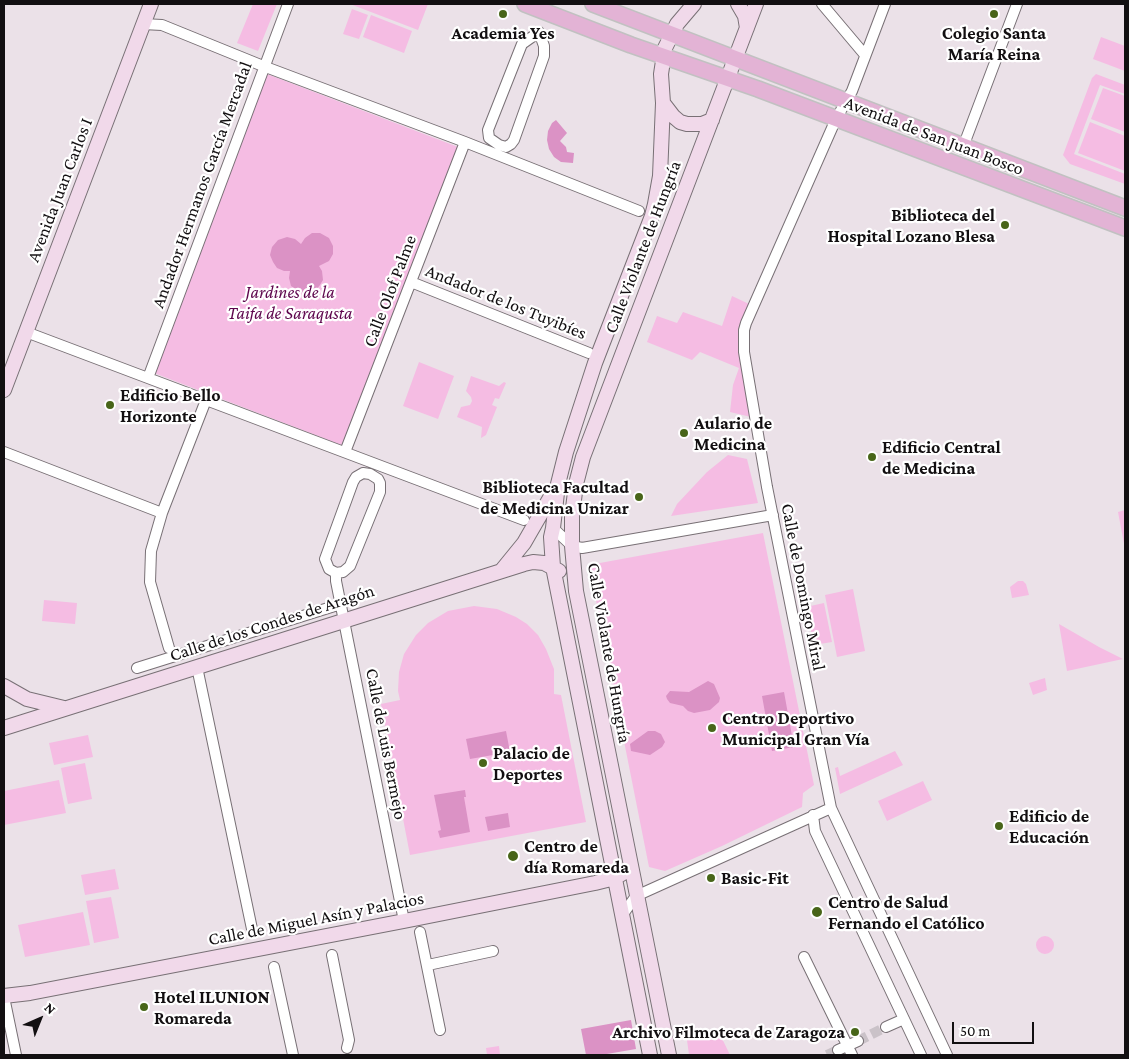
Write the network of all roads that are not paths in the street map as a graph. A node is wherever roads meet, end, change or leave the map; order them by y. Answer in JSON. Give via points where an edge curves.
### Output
{"nodes":[{"id":1,"x":150,"y":4,"type":"edge"},
{"id":2,"x":288,"y":4,"type":"edge"},
{"id":3,"x":525,"y":4,"type":"edge"},
{"id":4,"x":593,"y":4,"type":"edge"},
{"id":5,"x":694,"y":4,"type":"edge"},
{"id":6,"x":738,"y":4,"type":"edge"},
{"id":7,"x":756,"y":4,"type":"edge"},
{"id":8,"x":822,"y":4,"type":"edge"},
{"id":9,"x":885,"y":4,"type":"edge"},
{"id":10,"x":1017,"y":4,"type":"edge"},
{"id":11,"x":143,"y":24,"type":"junction"},
{"id":12,"x":747,"y":28,"type":"junction"},
{"id":13,"x":539,"y":32,"type":"joint"},
{"id":14,"x":671,"y":34,"type":"junction"},
{"id":15,"x":664,"y":52,"type":"junction"},
{"id":16,"x":865,"y":55,"type":"junction"},
{"id":17,"x":263,"y":66,"type":"junction"},
{"id":18,"x":732,"y":69,"type":"junction"},
{"id":19,"x":846,"y":102,"type":"junction"},
{"id":20,"x":663,"y":103,"type":"junction"},
{"id":21,"x":836,"y":119,"type":"junction"},
{"id":22,"x":712,"y":120,"type":"junction"},
{"id":23,"x":465,"y":142,"type":"junction"},
{"id":24,"x":963,"y":147,"type":"junction"},
{"id":25,"x":1125,"y":208,"type":"edge"},
{"id":26,"x":639,"y":211,"type":"dead end"},
{"id":27,"x":1125,"y":228,"type":"edge"},
{"id":28,"x":411,"y":282,"type":"junction"},
{"id":29,"x":26,"y":332,"type":"junction"},
{"id":30,"x":589,"y":353,"type":"dead end"},
{"id":31,"x":148,"y":378,"type":"junction"},
{"id":32,"x":4,"y":390,"type":"edge"},
{"id":33,"x":206,"y":400,"type":"junction"},
{"id":34,"x":4,"y":452,"type":"edge"},
{"id":35,"x":345,"y":452,"type":"junction"},
{"id":36,"x":558,"y":484,"type":"junction"},
{"id":37,"x":162,"y":512,"type":"junction"},
{"id":38,"x":772,"y":515,"type":"junction"},
{"id":39,"x":524,"y":520,"type":"dead end"},
{"id":40,"x":553,"y":528,"type":"junction"},
{"id":41,"x":572,"y":546,"type":"junction"},
{"id":42,"x":553,"y":567,"type":"junction"},
{"id":43,"x":502,"y":570,"type":"junction"},
{"id":44,"x":336,"y":572,"type":"junction"},
{"id":45,"x":576,"y":591,"type":"junction"},
{"id":46,"x":341,"y":604,"type":"junction"},
{"id":47,"x":344,"y":620,"type":"junction"},
{"id":48,"x":169,"y":648,"type":"dead end"},
{"id":49,"x":197,"y":667,"type":"junction"},
{"id":50,"x":137,"y":668,"type":"dead end"},
{"id":51,"x":4,"y":686,"type":"edge"},
{"id":52,"x":65,"y":709,"type":"junction"},
{"id":53,"x":4,"y":728,"type":"edge"},
{"id":54,"x":831,"y":808,"type":"junction"},
{"id":55,"x":812,"y":815,"type":"junction"},
{"id":56,"x":630,"y":865,"type":"junction"},
{"id":57,"x":615,"y":878,"type":"junction"},
{"id":58,"x":636,"y":896,"type":"junction"},
{"id":59,"x":622,"y":914,"type":"junction"},
{"id":60,"x":404,"y":921,"type":"junction"},
{"id":61,"x":252,"y":929,"type":"dead end"},
{"id":62,"x":420,"y":932,"type":"dead end"},
{"id":63,"x":493,"y":952,"type":"dead end"},
{"id":64,"x":332,"y":955,"type":"dead end"},
{"id":65,"x":804,"y":957,"type":"dead end"},
{"id":66,"x":428,"y":965,"type":"junction"},
{"id":67,"x":274,"y":967,"type":"dead end"},
{"id":68,"x":4,"y":997,"type":"edge"},
{"id":69,"x":904,"y":1019,"type":"junction"},
{"id":70,"x":886,"y":1027,"type":"tunnel mouth"},
{"id":71,"x":440,"y":1030,"type":"dead end"},
{"id":72,"x":858,"y":1041,"type":"tunnel mouth"},
{"id":73,"x":347,"y":1048,"type":"dead end"},
{"id":74,"x":846,"y":1050,"type":"edge"},
{"id":75,"x":16,"y":1055,"type":"edge"},
{"id":76,"x":293,"y":1055,"type":"edge"},
{"id":77,"x":650,"y":1055,"type":"edge"},
{"id":78,"x":669,"y":1055,"type":"edge"},
{"id":79,"x":921,"y":1055,"type":"edge"},
{"id":80,"x":947,"y":1055,"type":"edge"}],
"edges":[{"from":1,"to":11,"type":"main road","name":"Avenida Juan Carlos I"},
{"from":2,"to":17,"type":"street","name":"Andador Hermanos García Mercadal"},
{"from":3,"to":15,"type":"main road","via":[[631,45]]},
{"from":4,"to":14,"type":"main road"},
{"from":5,"to":14,"type":"main road","name":"Calle Violante de Hungría"},
{"from":6,"to":12,"type":"main road"},
{"from":7,"to":12,"type":"main road","name":"Calle Violante de Hungría"},
{"from":8,"to":16,"type":"street"},
{"from":9,"to":16,"type":"street","name":"Calle de Domingo Miral"},
{"from":10,"to":24,"type":"street"},
{"from":11,"to":17,"type":"street","via":[[162,25]]},
{"from":11,"to":29,"type":"main road","name":"Avenida Juan Carlos I"},
{"from":12,"to":18,"type":"main road","name":"Calle Violante de Hungría"},
{"from":13,"to":13,"type":"street","via":[[522,44],[488,130],[489,138],[498,145],[506,146],[514,140],[544,56]]},
{"from":14,"to":15,"type":"main road","name":"Calle Violante de Hungría"},
{"from":14,"to":18,"type":"main road"},
{"from":15,"to":18,"type":"main road"},
{"from":15,"to":20,"type":"main road","name":"Calle Violante de Hungría","via":[[661,74]]},
{"from":16,"to":19,"type":"street","name":"Calle de Domingo Miral"},
{"from":17,"to":23,"type":"street"},
{"from":17,"to":31,"type":"street","name":"Andador Hermanos García Mercadal"},
{"from":18,"to":19,"type":"main road","name":"Avenida de San Juan Bosco"},
{"from":18,"to":21,"type":"main road","name":"Avenida de San Juan Bosco"},
{"from":18,"to":22,"type":"main road","name":"Calle Violante de Hungría"},
{"from":19,"to":21,"type":"street","name":"Calle de Domingo Miral"},
{"from":19,"to":24,"type":"main road","name":"Avenida de San Juan Bosco"},
{"from":20,"to":22,"type":"main road","via":[[673,116],[687,124]]},
{"from":20,"to":36,"type":"main road","name":"Calle Violante de Hungría","via":[[660,176],[652,216],[595,362]]},
{"from":21,"to":27,"type":"main road","name":"Avenida de San Juan Bosco"},
{"from":21,"to":38,"type":"street","name":"Calle de Domingo Miral","via":[[744,330],[744,352]]},
{"from":22,"to":41,"type":"main road","name":"Calle Violante de Hungría","via":[[583,457],[573,500]]},
{"from":23,"to":26,"type":"street"},
{"from":23,"to":28,"type":"street","name":"Calle Olof Palme"},
{"from":24,"to":25,"type":"main road","name":"Avenida de San Juan Bosco"},
{"from":28,"to":30,"type":"street","name":"Andador de los Tuyibíes"},
{"from":28,"to":35,"type":"street","name":"Calle Olof Palme"},
{"from":29,"to":31,"type":"street"},
{"from":29,"to":32,"type":"main road","name":"Avenida Juan Carlos I"},
{"from":31,"to":33,"type":"street"},
{"from":33,"to":35,"type":"street"},
{"from":33,"to":37,"type":"street"},
{"from":34,"to":37,"type":"street"},
{"from":35,"to":39,"type":"street"},
{"from":36,"to":40,"type":"main road","name":"Calle Violante de Hungría"},
{"from":36,"to":43,"type":"main road","name":"Calle Violante de Hungría","via":[[528,536]]},
{"from":37,"to":48,"type":"street","via":[[151,551],[150,582]]},
{"from":38,"to":41,"type":"street","via":[[597,547]]},
{"from":38,"to":54,"type":"street","name":"Calle de Domingo Miral"},
{"from":40,"to":41,"type":"street"},
{"from":40,"to":42,"type":"main road","name":"Calle Violante de Hungría"},
{"from":41,"to":45,"type":"main road","name":"Calle Violante de Hungría"},
{"from":42,"to":43,"type":"main road","name":"Calle de los Condes de Aragón","via":[[533,562]]},
{"from":42,"to":45,"type":"main road"},
{"from":42,"to":57,"type":"main road","name":"Calle Violante de Hungría"},
{"from":43,"to":47,"type":"main road","name":"Calle de los Condes de Aragón"},
{"from":44,"to":44,"type":"street","name":"Calle de Luis Bermejo","via":[[347,570],[352,562],[380,492],[378,479],[370,474],[359,475],[353,482],[325,559],[329,569]]},
{"from":44,"to":46,"type":"street","name":"Calle de Luis Bermejo"},
{"from":45,"to":56,"type":"main road","name":"Calle Violante de Hungría"},
{"from":46,"to":47,"type":"street","name":"Calle de Luis Bermejo"},
{"from":46,"to":50,"type":"street","name":"Calle de los Condes de Aragón"},
{"from":47,"to":49,"type":"main road","name":"Calle de los Condes de Aragón"},
{"from":47,"to":60,"type":"street","name":"Calle de Luis Bermejo"},
{"from":49,"to":52,"type":"main road","name":"Calle de los Condes de Aragón"},
{"from":49,"to":61,"type":"street"},
{"from":51,"to":52,"type":"main road","via":[[26,698]]},
{"from":52,"to":53,"type":"main road","name":"Calle de los Condes de Aragón"},
{"from":54,"to":55,"type":"street"},
{"from":54,"to":80,"type":"street","name":"Calle de Domingo Miral"},
{"from":55,"to":58,"type":"street"},
{"from":55,"to":69,"type":"street","via":[[815,830]]},
{"from":56,"to":57,"type":"main road","name":"Calle de Miguel Asín y Palacios"},
{"from":56,"to":58,"type":"main road","name":"Calle Violante de Hungría"},
{"from":57,"to":59,"type":"main road","name":"Calle Violante de Hungría"},
{"from":57,"to":60,"type":"main road","name":"Calle de Miguel Asín y Palacios"},
{"from":58,"to":59,"type":"street"},
{"from":58,"to":78,"type":"main road","name":"Calle Violante de Hungría"},
{"from":59,"to":77,"type":"main road","name":"Calle Violante de Hungría"},
{"from":60,"to":68,"type":"main road","name":"Calle de Miguel Asín y Palacios"},
{"from":62,"to":66,"type":"street"},
{"from":63,"to":66,"type":"street"},
{"from":64,"to":73,"type":"street","via":[[349,1040]]},
{"from":65,"to":74,"type":"street"},
{"from":66,"to":71,"type":"street"},
{"from":67,"to":76,"type":"street"},
{"from":68,"to":75,"type":"street"},
{"from":69,"to":70,"type":"street"},
{"from":69,"to":79,"type":"street"},
{"from":72,"to":74,"type":"street"}]}
